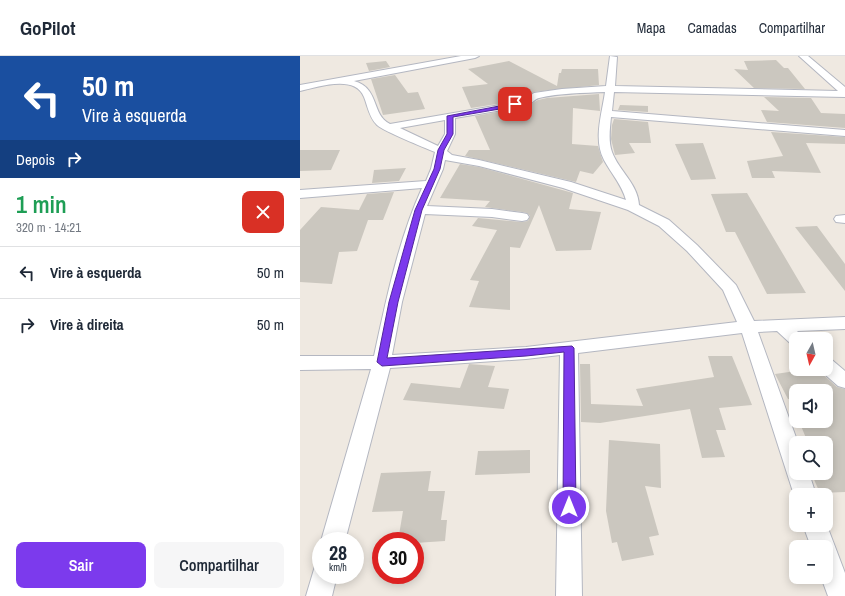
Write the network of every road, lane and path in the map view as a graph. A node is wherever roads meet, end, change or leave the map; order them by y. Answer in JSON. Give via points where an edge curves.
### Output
{"nodes":[{"id":1,"x":475,"y":56,"type":"edge"},
{"id":2,"x":803,"y":56,"type":"edge"},
{"id":3,"x":613,"y":57,"type":"dead end"},
{"id":4,"x":357,"y":80,"type":"junction"},
{"id":5,"x":300,"y":88,"type":"edge"},
{"id":6,"x":610,"y":89,"type":"junction"},
{"id":7,"x":845,"y":93,"type":"edge"},
{"id":8,"x":608,"y":114,"type":"junction"},
{"id":9,"x":450,"y":116,"type":"junction"},
{"id":10,"x":389,"y":127,"type":"junction"},
{"id":11,"x":845,"y":133,"type":"edge"},
{"id":12,"x":441,"y":150,"type":"junction"},
{"id":13,"x":460,"y":161,"type":"junction"},
{"id":14,"x":437,"y":169,"type":"junction"},
{"id":15,"x":430,"y":184,"type":"junction"},
{"id":16,"x":300,"y":194,"type":"edge"},
{"id":17,"x":633,"y":207,"type":"junction"},
{"id":18,"x":419,"y":210,"type":"junction"},
{"id":19,"x":522,"y":217,"type":"dead end"},
{"id":20,"x":845,"y":323,"type":"edge"},
{"id":21,"x":780,"y":325,"type":"junction"},
{"id":22,"x":748,"y":327,"type":"junction"},
{"id":23,"x":789,"y":333,"type":"edge"},
{"id":24,"x":569,"y":348,"type":"junction"},
{"id":25,"x":382,"y":362,"type":"junction"},
{"id":26,"x":300,"y":363,"type":"edge"},
{"id":27,"x":833,"y":370,"type":"edge"},
{"id":28,"x":845,"y":381,"type":"edge"},
{"id":29,"x":789,"y":447,"type":"edge"},
{"id":30,"x":335,"y":532,"type":"edge"},
{"id":31,"x":833,"y":574,"type":"edge"},
{"id":32,"x":321,"y":584,"type":"edge"},
{"id":33,"x":318,"y":596,"type":"edge"},
{"id":34,"x":569,"y":596,"type":"edge"},
{"id":35,"x":841,"y":596,"type":"edge"}],
"edges":[{"from":1,"to":4,"type":"street"},
{"from":2,"to":7,"type":"street"},
{"from":3,"to":6,"type":"street"},
{"from":4,"to":5,"type":"street","via":[[342,80]]},
{"from":4,"to":10,"type":"street","via":[[371,99],[377,120]]},
{"from":6,"to":7,"type":"street"},
{"from":6,"to":8,"type":"street"},
{"from":6,"to":9,"type":"street","via":[[534,96],[526,103]]},
{"from":8,"to":11,"type":"street"},
{"from":8,"to":17,"type":"street","via":[[603,140],[606,153],[634,200]]},
{"from":9,"to":10,"type":"street"},
{"from":9,"to":12,"type":"street","via":[[450,134]]},
{"from":10,"to":12,"type":"street"},
{"from":12,"to":13,"type":"street","via":[[446,157]]},
{"from":12,"to":14,"type":"street"},
{"from":13,"to":14,"type":"street"},
{"from":13,"to":17,"type":"street","via":[[479,163],[567,185]]},
{"from":14,"to":15,"type":"street"},
{"from":15,"to":16,"type":"street"},
{"from":15,"to":18,"type":"street"},
{"from":17,"to":22,"type":"street","via":[[664,223],[709,264],[730,288]]},
{"from":18,"to":19,"type":"street"},
{"from":18,"to":25,"type":"street","via":[[394,302]]},
{"from":20,"to":21,"type":"street"},
{"from":21,"to":22,"type":"street"},
{"from":21,"to":23,"type":"street"},
{"from":22,"to":24,"type":"street"},
{"from":22,"to":29,"type":"street"},
{"from":24,"to":25,"type":"street"},
{"from":24,"to":34,"type":"street"},
{"from":25,"to":26,"type":"street"},
{"from":25,"to":30,"type":"street"},
{"from":27,"to":28,"type":"street"},
{"from":31,"to":35,"type":"street"},
{"from":32,"to":33,"type":"street"}]}
